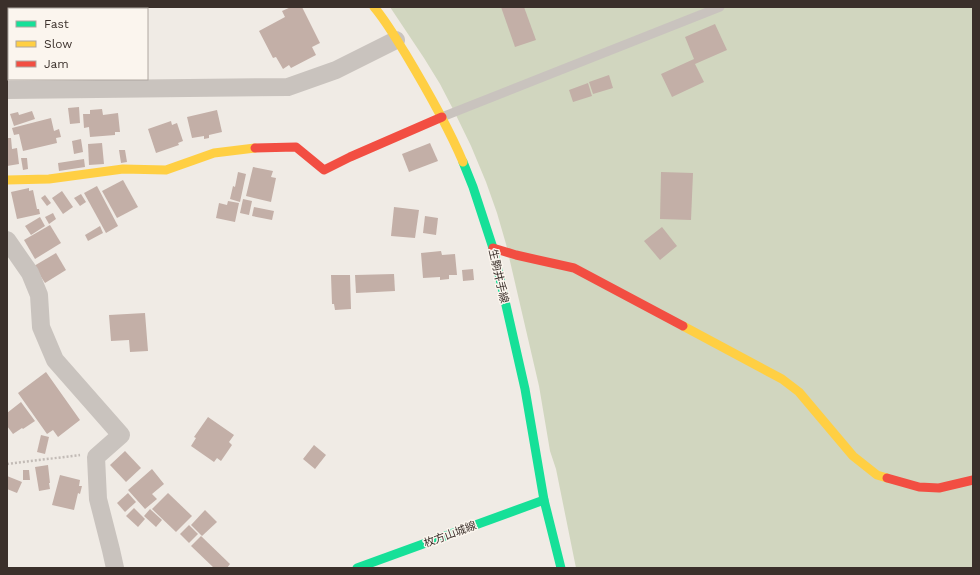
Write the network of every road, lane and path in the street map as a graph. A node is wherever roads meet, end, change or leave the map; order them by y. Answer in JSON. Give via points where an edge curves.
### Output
{"nodes":[{"id":1,"x":374,"y":7,"type":"edge"},
{"id":2,"x":720,"y":7,"type":"edge"},
{"id":3,"x":396,"y":40,"type":"junction"},
{"id":4,"x":7,"y":89,"type":"edge"},
{"id":5,"x":442,"y":117,"type":"junction"},
{"id":6,"x":7,"y":180,"type":"edge"},
{"id":7,"x":7,"y":240,"type":"edge"},
{"id":8,"x":493,"y":248,"type":"junction"},
{"id":9,"x":96,"y":457,"type":"junction"},
{"id":10,"x":7,"y":464,"type":"edge"},
{"id":11,"x":973,"y":480,"type":"edge"},
{"id":12,"x":544,"y":500,"type":"junction"},
{"id":13,"x":115,"y":568,"type":"edge"},
{"id":14,"x":357,"y":568,"type":"edge"},
{"id":15,"x":561,"y":568,"type":"edge"}],
"edges":[{"from":1,"to":3,"type":"street","name":"生駒井手線"},
{"from":2,"to":5,"type":"lane"},
{"from":3,"to":4,"type":"street","via":[[336,70],[288,87]]},
{"from":3,"to":5,"type":"street","name":"生駒井手線"},
{"from":5,"to":6,"type":"street","via":[[324,170],[296,147],[256,148],[214,153],[166,170],[123,169],[49,179]]},
{"from":5,"to":8,"type":"street","name":"生駒井手線","via":[[473,187]]},
{"from":7,"to":9,"type":"street","via":[[30,273],[39,295],[40,327],[55,360],[121,435]]},
{"from":8,"to":11,"type":"street","via":[[574,268],[782,379],[799,392],[853,456],[877,475],[925,488],[939,488]]},
{"from":8,"to":12,"type":"street","name":"生駒井手線","via":[[525,389]]},
{"from":9,"to":10,"type":"path","via":[[80,455]]},
{"from":9,"to":13,"type":"street","via":[[98,499]]},
{"from":12,"to":14,"type":"street","name":"枚方山城線"},
{"from":12,"to":15,"type":"street","name":"生駒井手線"}]}
